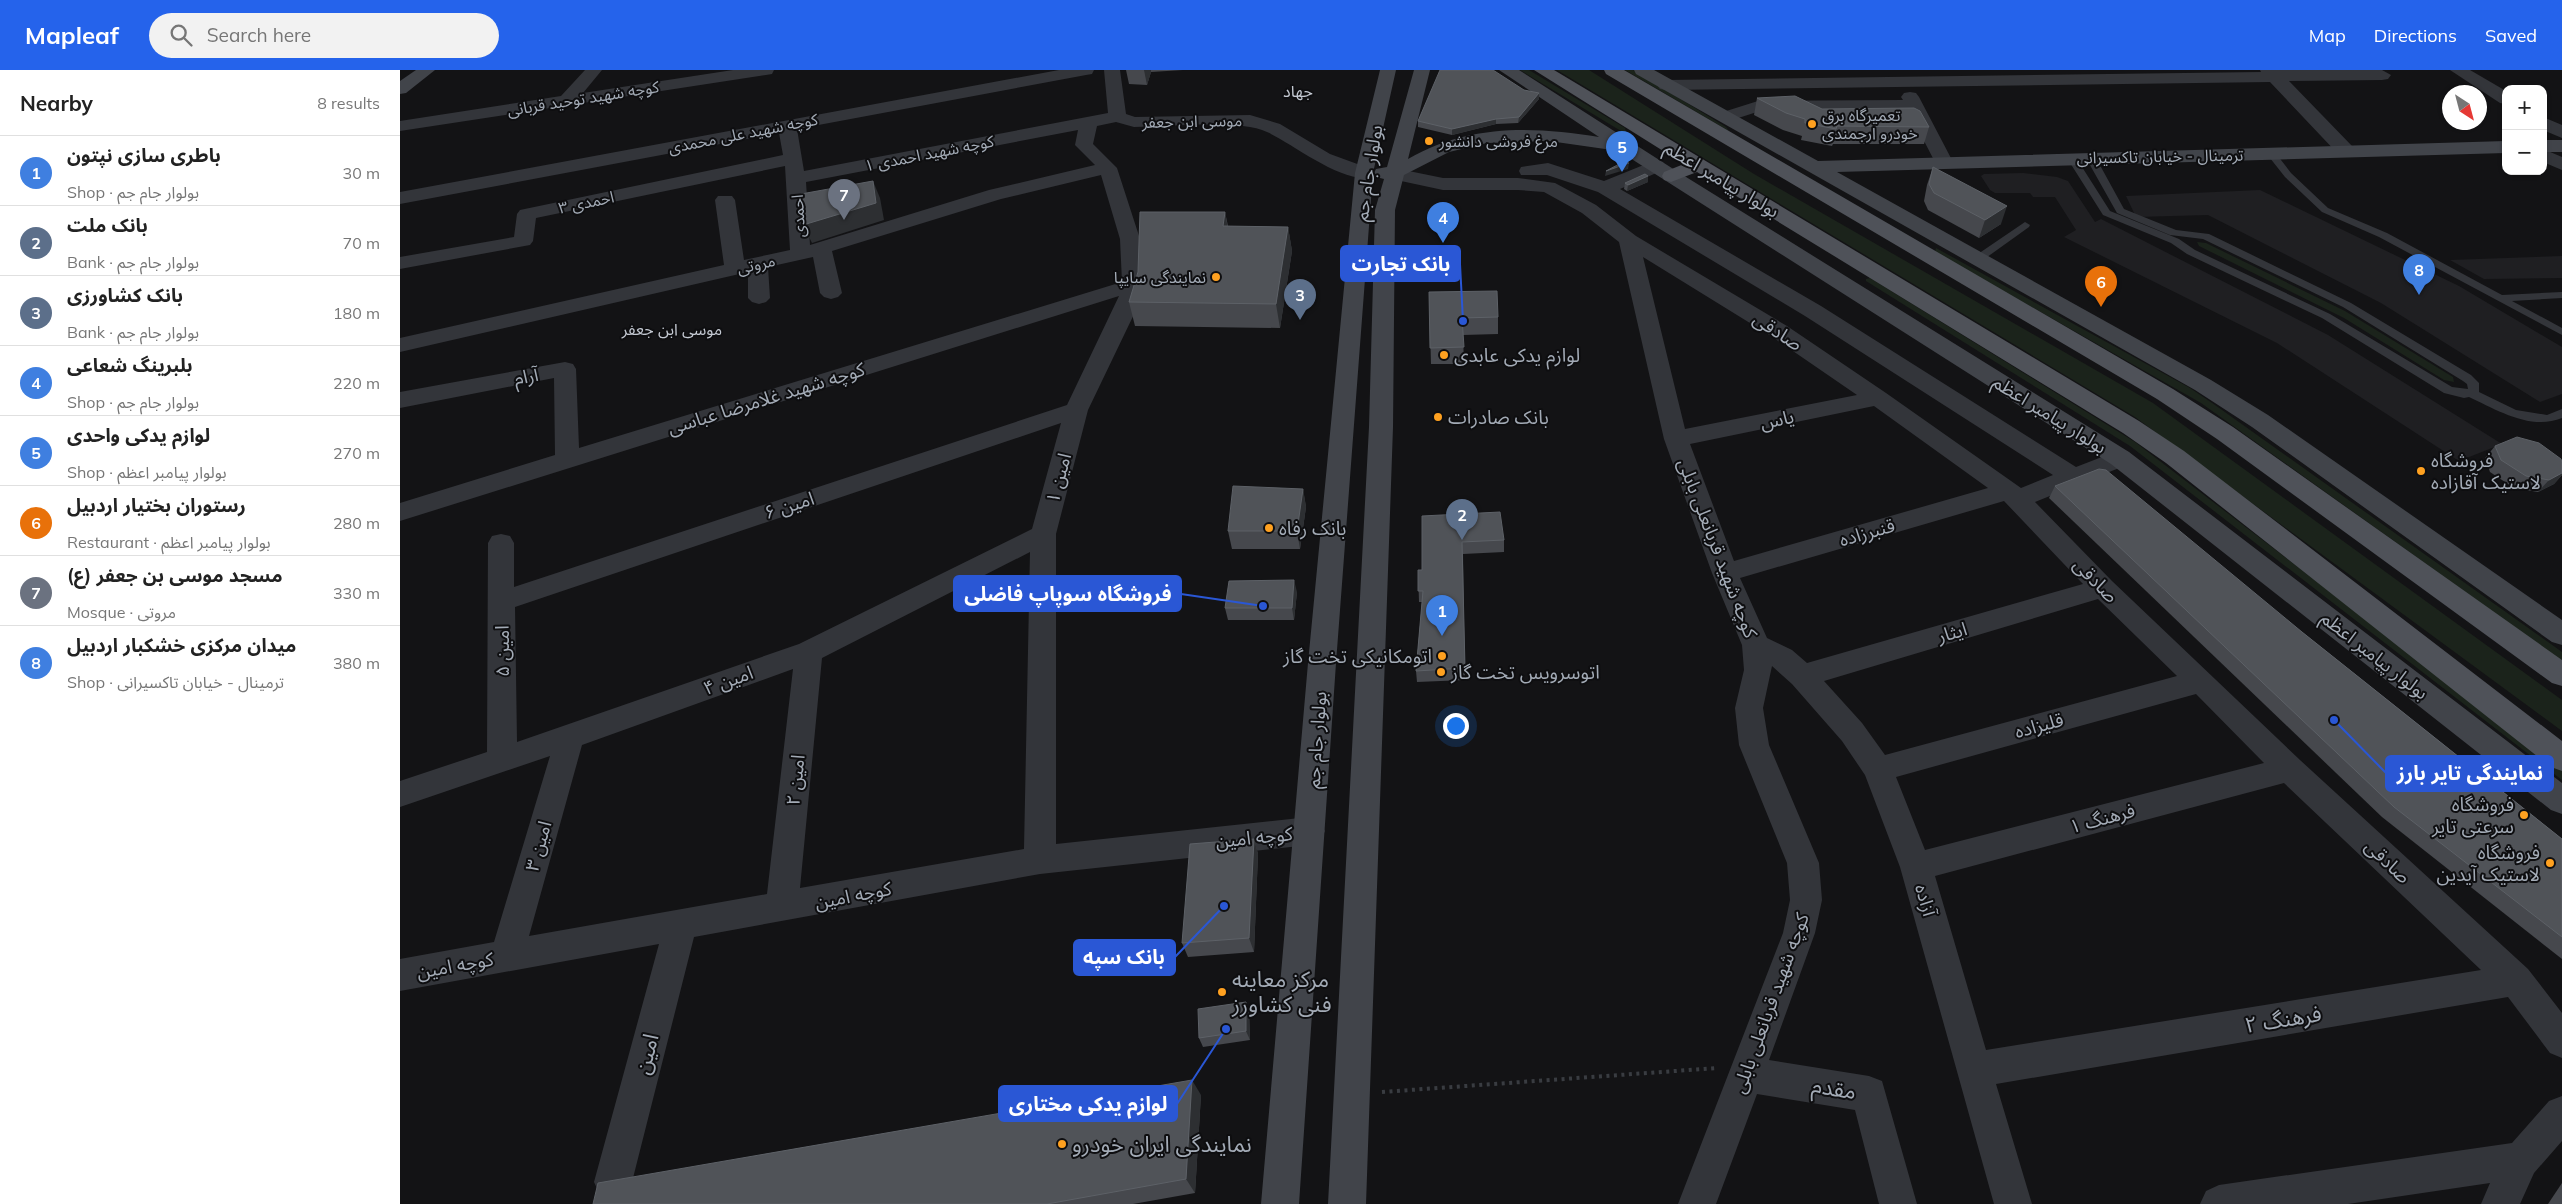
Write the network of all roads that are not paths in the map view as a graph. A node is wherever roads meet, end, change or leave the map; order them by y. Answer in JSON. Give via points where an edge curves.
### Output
{"nodes":[{"id":1,"x":427,"y":70,"type":"edge"},
{"id":2,"x":594,"y":70,"type":"edge"},
{"id":3,"x":766,"y":70,"type":"edge"},
{"id":4,"x":1086,"y":70,"type":"edge"},
{"id":5,"x":1112,"y":70,"type":"edge"},
{"id":6,"x":1507,"y":70,"type":"edge"},
{"id":7,"x":1542,"y":70,"type":"edge"},
{"id":8,"x":1612,"y":70,"type":"edge"},
{"id":9,"x":1642,"y":70,"type":"edge"},
{"id":10,"x":2458,"y":70,"type":"edge"},
{"id":11,"x":2272,"y":73,"type":"edge"},
{"id":12,"x":2382,"y":75,"type":"dead end"},
{"id":13,"x":1386,"y":80,"type":"edge"},
{"id":14,"x":1419,"y":81,"type":"edge"},
{"id":15,"x":1902,"y":82,"type":"junction"},
{"id":16,"x":1666,"y":85,"type":"junction"},
{"id":17,"x":400,"y":89,"type":"edge"},
{"id":18,"x":2502,"y":97,"type":"edge"},
{"id":19,"x":566,"y":101,"type":"junction"},
{"id":20,"x":1914,"y":105,"type":"junction"},
{"id":21,"x":1117,"y":117,"type":"junction"},
{"id":22,"x":1726,"y":117,"type":"junction"},
{"id":23,"x":1089,"y":122,"type":"junction"},
{"id":24,"x":787,"y":124,"type":"junction"},
{"id":25,"x":2547,"y":124,"type":"edge"},
{"id":26,"x":400,"y":126,"type":"edge"},
{"id":27,"x":2562,"y":133,"type":"edge"},
{"id":28,"x":2547,"y":146,"type":"edge"},
{"id":29,"x":2562,"y":146,"type":"edge"},
{"id":30,"x":2502,"y":147,"type":"edge"},
{"id":31,"x":1629,"y":149,"type":"junction"},
{"id":32,"x":2346,"y":151,"type":"junction"},
{"id":33,"x":2271,"y":153,"type":"junction"},
{"id":34,"x":2547,"y":157,"type":"edge"},
{"id":35,"x":2072,"y":158,"type":"junction"},
{"id":36,"x":2091,"y":158,"type":"junction"},
{"id":37,"x":792,"y":159,"type":"junction"},
{"id":38,"x":1944,"y":162,"type":"junction"},
{"id":39,"x":2562,"y":164,"type":"edge"},
{"id":40,"x":1699,"y":165,"type":"junction"},
{"id":41,"x":1814,"y":167,"type":"junction"},
{"id":42,"x":1108,"y":168,"type":"junction"},
{"id":43,"x":1663,"y":171,"type":"junction"},
{"id":44,"x":1364,"y":173,"type":"junction"},
{"id":45,"x":1394,"y":174,"type":"junction"},
{"id":46,"x":796,"y":178,"type":"junction"},
{"id":47,"x":1486,"y":184,"type":"junction"},
{"id":48,"x":1605,"y":188,"type":"junction"},
{"id":49,"x":400,"y":198,"type":"edge"},
{"id":50,"x":725,"y":200,"type":"dead end"},
{"id":51,"x":2025,"y":225,"type":"dead end"},
{"id":52,"x":1629,"y":240,"type":"junction"},
{"id":53,"x":820,"y":248,"type":"junction"},
{"id":54,"x":800,"y":254,"type":"junction"},
{"id":55,"x":1978,"y":258,"type":"junction"},
{"id":56,"x":400,"y":263,"type":"edge"},
{"id":57,"x":758,"y":264,"type":"junction"},
{"id":58,"x":735,"y":268,"type":"junction"},
{"id":59,"x":1133,"y":285,"type":"junction"},
{"id":60,"x":831,"y":293,"type":"dead end"},
{"id":61,"x":2562,"y":295,"type":"edge"},
{"id":62,"x":760,"y":298,"type":"dead end"},
{"id":63,"x":2502,"y":298,"type":"junction"},
{"id":64,"x":1350,"y":330,"type":"junction"},
{"id":65,"x":1384,"y":332,"type":"junction"},
{"id":66,"x":2562,"y":332,"type":"edge"},
{"id":67,"x":400,"y":345,"type":"edge"},
{"id":68,"x":2471,"y":393,"type":"junction"},
{"id":69,"x":1878,"y":398,"type":"junction"},
{"id":70,"x":400,"y":400,"type":"edge"},
{"id":71,"x":1076,"y":410,"type":"junction"},
{"id":72,"x":2562,"y":412,"type":"edge"},
{"id":73,"x":1344,"y":426,"type":"junction"},
{"id":74,"x":1381,"y":427,"type":"junction"},
{"id":75,"x":1676,"y":440,"type":"junction"},
{"id":76,"x":2120,"y":458,"type":"junction"},
{"id":77,"x":568,"y":459,"type":"junction"},
{"id":78,"x":2074,"y":477,"type":"junction"},
{"id":79,"x":2017,"y":494,"type":"junction"},
{"id":80,"x":400,"y":512,"type":"edge"},
{"id":81,"x":1043,"y":534,"type":"junction"},
{"id":82,"x":501,"y":543,"type":"dead end"},
{"id":83,"x":1725,"y":573,"type":"junction"},
{"id":84,"x":2103,"y":588,"type":"junction"},
{"id":85,"x":502,"y":601,"type":"junction"},
{"id":86,"x":2562,"y":634,"type":"edge"},
{"id":87,"x":1756,"y":645,"type":"junction"},
{"id":88,"x":809,"y":652,"type":"junction"},
{"id":89,"x":2562,"y":675,"type":"edge"},
{"id":90,"x":1802,"y":676,"type":"junction"},
{"id":91,"x":2201,"y":680,"type":"junction"},
{"id":92,"x":570,"y":737,"type":"junction"},
{"id":93,"x":2562,"y":758,"type":"edge"},
{"id":94,"x":502,"y":759,"type":"junction"},
{"id":95,"x":1878,"y":768,"type":"junction"},
{"id":96,"x":2289,"y":769,"type":"junction"},
{"id":97,"x":400,"y":794,"type":"edge"},
{"id":98,"x":2562,"y":801,"type":"edge"},
{"id":99,"x":1309,"y":831,"type":"junction"},
{"id":100,"x":1040,"y":860,"type":"junction"},
{"id":101,"x":1916,"y":867,"type":"junction"},
{"id":102,"x":782,"y":908,"type":"junction"},
{"id":103,"x":680,"y":926,"type":"junction"},
{"id":104,"x":507,"y":956,"type":"junction"},
{"id":105,"x":400,"y":975,"type":"edge"},
{"id":106,"x":2516,"y":980,"type":"junction"},
{"id":107,"x":2562,"y":1041,"type":"edge"},
{"id":108,"x":1746,"y":1070,"type":"junction"},
{"id":109,"x":1975,"y":1070,"type":"junction"},
{"id":110,"x":2562,"y":1114,"type":"edge"},
{"id":111,"x":2521,"y":1160,"type":"junction"},
{"id":112,"x":614,"y":1182,"type":"edge"},
{"id":113,"x":1280,"y":1204,"type":"edge"},
{"id":114,"x":1347,"y":1204,"type":"edge"},
{"id":115,"x":1697,"y":1204,"type":"edge"},
{"id":116,"x":1898,"y":1204,"type":"edge"},
{"id":117,"x":2013,"y":1204,"type":"edge"},
{"id":118,"x":2219,"y":1204,"type":"edge"},
{"id":119,"x":2500,"y":1204,"type":"edge"}],
"edges":[{"from":1,"to":17,"type":"main road"},
{"from":2,"to":19,"type":"street"},
{"from":3,"to":19,"type":"street","name":"کوچه شهید توحید قربانی"},
{"from":4,"to":24,"type":"street","name":"کوچه شهید علی محمدی"},
{"from":5,"to":21,"type":"street","name":"موسی ابن جعفر"},
{"from":6,"to":31,"type":"main road","name":"بولوار پیامبر اعظم"},
{"from":7,"to":40,"type":"main road","name":"بولوار پیامبر اعظم"},
{"from":8,"to":89,"type":"main road","name":"بولوار پیامبر اعظم","via":[[2165,394],[2225,433]]},
{"from":9,"to":16,"type":"main road"},
{"from":10,"to":18,"type":"street"},
{"from":11,"to":12,"type":"street"},
{"from":11,"to":15,"type":"street"},
{"from":11,"to":32,"type":"street"},
{"from":13,"to":14,"type":"main road"},
{"from":13,"to":44,"type":"main road","name":"بولوار جام جم"},
{"from":14,"to":45,"type":"main road","name":"بولوار جام جم"},
{"from":15,"to":16,"type":"street"},
{"from":15,"to":20,"type":"street"},
{"from":16,"to":22,"type":"main road"},
{"from":19,"to":26,"type":"street","name":"کوچه شهید توحید قربانی"},
{"from":20,"to":22,"type":"street","via":[[1758,106]]},
{"from":20,"to":38,"type":"street"},
{"from":21,"to":23,"type":"street","name":"کوچه شهید احمدی ۱"},
{"from":21,"to":44,"type":"street","name":"موسی ابن جعفر","via":[[1134,122],[1250,120],[1274,128],[1323,158]]},
{"from":22,"to":41,"type":"main road"},
{"from":23,"to":42,"type":"street","name":"امین ۱","via":[[1084,144]]},
{"from":23,"to":46,"type":"street","name":"کوچه شهید احمدی ۱"},
{"from":24,"to":37,"type":"street"},
{"from":24,"to":49,"type":"street","name":"کوچه شهید علی محمدی"},
{"from":25,"to":27,"type":"street"},
{"from":28,"to":29,"type":"main road"},
{"from":30,"to":32,"type":"main road","name":"ترمینال - خیابان تاکسیرانی"},
{"from":31,"to":43,"type":"main road","name":"بولوار پیامبر اعظم"},
{"from":31,"to":45,"type":"main road","via":[[1546,134],[1490,135],[1433,151]]},
{"from":32,"to":33,"type":"main road","name":"ترمینال - خیابان تاکسیرانی"},
{"from":33,"to":36,"type":"main road","name":"ترمینال - خیابان تاکسیرانی"},
{"from":33,"to":63,"type":"lane","via":[[2288,175],[2325,210],[2383,235]]},
{"from":34,"to":39,"type":"street"},
{"from":35,"to":36,"type":"main road","name":"ترمینال - خیابان تاکسیرانی"},
{"from":35,"to":38,"type":"main road","name":"ترمینال - خیابان تاکسیرانی"},
{"from":35,"to":68,"type":"lane","via":[[2106,213],[2175,241],[2191,252],[2326,316],[2448,390]]},
{"from":36,"to":68,"type":"lane","via":[[2120,211],[2174,233],[2204,236],[2346,305],[2468,378],[2475,388]]},
{"from":37,"to":46,"type":"street"},
{"from":37,"to":56,"type":"street","name":"احمدی ۳","via":[[527,214],[523,241]]},
{"from":38,"to":41,"type":"main road","name":"ترمینال - خیابان تاکسیرانی"},
{"from":40,"to":43,"type":"main road"},
{"from":40,"to":93,"type":"main road","name":"بولوار پیامبر اعظم","via":[[2131,427],[2175,457]]},
{"from":41,"to":55,"type":"main road"},
{"from":42,"to":53,"type":"street","name":"مروتی","via":[[996,194]]},
{"from":42,"to":59,"type":"street","name":"امین ۱","via":[[1130,239]]},
{"from":43,"to":48,"type":"street"},
{"from":43,"to":76,"type":"main road","name":"بولوار پیامبر اعظم"},
{"from":44,"to":45,"type":"main road"},
{"from":44,"to":64,"type":"main road","name":"بولوار جام جم"},
{"from":45,"to":47,"type":"street","via":[[1444,184]]},
{"from":45,"to":65,"type":"main road","name":"بولوار جام جم","via":[[1384,210]]},
{"from":46,"to":54,"type":"street","name":"احمدی"},
{"from":47,"to":48,"type":"street","via":[[1521,171],[1548,169]]},
{"from":47,"to":52,"type":"street","via":[[1548,187],[1589,210]]},
{"from":48,"to":78,"type":"street","via":[[1813,311]]},
{"from":50,"to":58,"type":"street"},
{"from":51,"to":55,"type":"lane"},
{"from":52,"to":69,"type":"street","name":"صادقی","via":[[1779,331]]},
{"from":52,"to":75,"type":"street","name":"کوچه شهید قربانعلی بابلی"},
{"from":53,"to":54,"type":"street","name":"مروتی"},
{"from":53,"to":60,"type":"street"},
{"from":54,"to":57,"type":"street","name":"مروتی"},
{"from":55,"to":86,"type":"main road","via":[[2195,380],[2260,421]]},
{"from":57,"to":58,"type":"street","name":"مروتی"},
{"from":57,"to":62,"type":"street"},
{"from":58,"to":67,"type":"street","name":"مروتی"},
{"from":59,"to":71,"type":"street","name":"امین ۱","via":[[1126,308]]},
{"from":59,"to":77,"type":"street","name":"کوچه شهید غلامرضا عباسی"},
{"from":61,"to":63,"type":"lane"},
{"from":63,"to":66,"type":"lane"},
{"from":64,"to":65,"type":"main road"},
{"from":64,"to":73,"type":"main road","name":"بولوار جام جم"},
{"from":65,"to":74,"type":"main road","name":"بولوار جام جم"},
{"from":68,"to":72,"type":"lane","via":[[2513,413],[2548,419]]},
{"from":69,"to":75,"type":"street","name":"یاس"},
{"from":69,"to":79,"type":"street","name":"صادقی"},
{"from":70,"to":77,"type":"street","name":"آرام","via":[[564,369]]},
{"from":71,"to":81,"type":"street","name":"امین ۱"},
{"from":71,"to":85,"type":"street","name":"امین ۶"},
{"from":73,"to":74,"type":"main road"},
{"from":73,"to":99,"type":"main road","name":"بولوار جام جم"},
{"from":74,"to":114,"type":"main road","name":"بولوار جام جم"},
{"from":75,"to":83,"type":"street","name":"کوچه شهید قربانعلی بابلی"},
{"from":76,"to":78,"type":"street","name":"قنبرزاده"},
{"from":76,"to":98,"type":"main road","name":"بولوار پیامبر اعظم"},
{"from":77,"to":80,"type":"street","name":"کوچه شهید غلامرضا عباسی"},
{"from":78,"to":79,"type":"street","name":"قنبرزاده"},
{"from":79,"to":83,"type":"street","name":"قنبرزاده"},
{"from":79,"to":84,"type":"street","name":"صادقی"},
{"from":81,"to":88,"type":"street","name":"امین ۴"},
{"from":81,"to":100,"type":"street","name":"امین ۱"},
{"from":82,"to":85,"type":"street","name":"امین ۵"},
{"from":83,"to":87,"type":"street","name":"کوچه شهید قربانعلی بابلی"},
{"from":84,"to":90,"type":"street","name":"ایثار"},
{"from":84,"to":91,"type":"street","name":"صادقی"},
{"from":85,"to":94,"type":"street","name":"امین ۵"},
{"from":87,"to":90,"type":"street","name":"آزاده","via":[[1782,658]]},
{"from":87,"to":108,"type":"street","name":"کوچه شهید قربانعلی بابلی","via":[[1758,670],[1749,708],[1754,745],[1803,864],[1806,900],[1799,932]]},
{"from":88,"to":92,"type":"street","name":"امین ۴"},
{"from":88,"to":102,"type":"street","name":"امین ۲"},
{"from":90,"to":95,"type":"street","name":"آزاده","via":[[1852,732]]},
{"from":91,"to":95,"type":"street","name":"قلیزاده"},
{"from":91,"to":96,"type":"street","name":"صادقی"},
{"from":92,"to":94,"type":"street","name":"امین ۴"},
{"from":92,"to":104,"type":"street","name":"امین ۳"},
{"from":94,"to":97,"type":"street","name":"امین ۴"},
{"from":95,"to":101,"type":"street","name":"آزاده"},
{"from":96,"to":101,"type":"street","name":"فرهنگ ۱"},
{"from":96,"to":106,"type":"street","name":"صادقی"},
{"from":99,"to":100,"type":"street","name":"کوچه امین"},
{"from":99,"to":113,"type":"main road","name":"بولوار جام جم"},
{"from":100,"to":102,"type":"street","name":"کوچه امین"},
{"from":101,"to":109,"type":"street","name":"آزاده"},
{"from":102,"to":103,"type":"street","name":"کوچه امین"},
{"from":103,"to":104,"type":"street","name":"کوچه امین"},
{"from":103,"to":112,"type":"street","name":"امین"},
{"from":104,"to":105,"type":"street","name":"کوچه امین"},
{"from":106,"to":107,"type":"street"},
{"from":106,"to":109,"type":"street","name":"فرهنگ ۲"},
{"from":108,"to":115,"type":"street","name":"کوچه شهید قربانعلی بابلی"},
{"from":108,"to":116,"type":"street","name":"مقدم","via":[[1868,1094]]},
{"from":109,"to":117,"type":"street","name":"آزاده"},
{"from":110,"to":111,"type":"street"},
{"from":111,"to":118,"type":"street"},
{"from":111,"to":119,"type":"street"}]}
